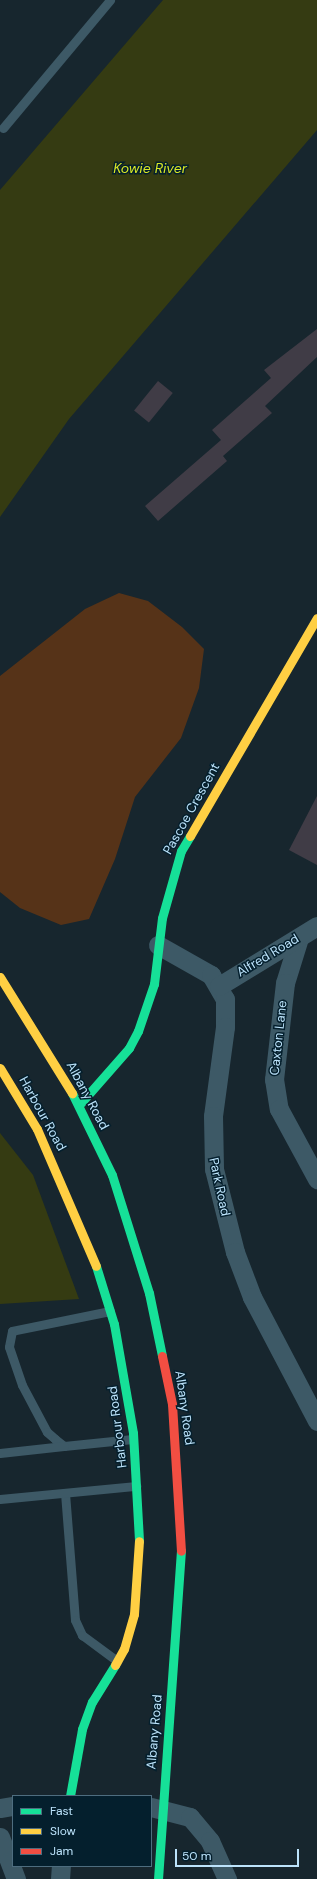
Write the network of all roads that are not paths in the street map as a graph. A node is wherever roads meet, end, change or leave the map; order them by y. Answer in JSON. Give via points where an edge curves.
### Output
{"nodes":[{"id":1,"x":110,"y":0,"type":"edge"},
{"id":2,"x":2,"y":128,"type":"dead end"},
{"id":3,"x":317,"y":618,"type":"edge"},
{"id":4,"x":317,"y":926,"type":"edge"},
{"id":5,"x":299,"y":938,"type":"junction"},
{"id":6,"x":158,"y":945,"type":"junction"},
{"id":7,"x":0,"y":977,"type":"edge"},
{"id":8,"x":219,"y":986,"type":"junction"},
{"id":9,"x":0,"y":1068,"type":"edge"},
{"id":10,"x":79,"y":1105,"type":"junction"},
{"id":11,"x":317,"y":1179,"type":"edge"},
{"id":12,"x":110,"y":1311,"type":"junction"},
{"id":13,"x":317,"y":1421,"type":"edge"},
{"id":14,"x":133,"y":1439,"type":"junction"},
{"id":15,"x":64,"y":1446,"type":"junction"},
{"id":16,"x":0,"y":1453,"type":"edge"},
{"id":17,"x":137,"y":1486,"type":"junction"},
{"id":18,"x":65,"y":1493,"type":"junction"},
{"id":19,"x":0,"y":1499,"type":"edge"},
{"id":20,"x":117,"y":1661,"type":"junction"},
{"id":21,"x":70,"y":1795,"type":"edge"},
{"id":22,"x":12,"y":1806,"type":"edge"},
{"id":23,"x":0,"y":1808,"type":"edge"},
{"id":24,"x":156,"y":1808,"type":"edge"},
{"id":25,"x":0,"y":1837,"type":"edge"},
{"id":26,"x":61,"y":1867,"type":"edge"},
{"id":27,"x":16,"y":1879,"type":"edge"},
{"id":28,"x":60,"y":1879,"type":"edge"},
{"id":29,"x":158,"y":1879,"type":"edge"},
{"id":30,"x":227,"y":1879,"type":"edge"}],
"edges":[{"from":1,"to":2,"type":"lane"},
{"from":3,"to":6,"type":"street","name":"Pascoe Crescent","via":[[180,851],[167,896]]},
{"from":4,"to":5,"type":"street","name":"Alfred Road"},
{"from":5,"to":8,"type":"street","name":"Alfred Road"},
{"from":5,"to":11,"type":"street","name":"Caxton Lane","via":[[285,983],[274,1079],[279,1110]]},
{"from":6,"to":8,"type":"street","name":"Park Road","via":[[201,967]]},
{"from":6,"to":10,"type":"street","name":"Pascoe Crescent","via":[[154,984],[138,1032],[129,1048]]},
{"from":7,"to":10,"type":"street","name":"Albany Road"},
{"from":8,"to":13,"type":"street","name":"Park Road","via":[[226,1010],[213,1116],[214,1169],[235,1252],[252,1297]]},
{"from":9,"to":12,"type":"street","name":"Harbour Road","via":[[24,1103],[71,1200]]},
{"from":10,"to":24,"type":"street","name":"Albany Road","via":[[112,1175],[138,1253],[166,1372],[176,1432],[181,1556]]},
{"from":12,"to":14,"type":"street","name":"Harbour Road","via":[[126,1384]]},
{"from":12,"to":15,"type":"lane","via":[[12,1331],[9,1339],[22,1385],[47,1432]]},
{"from":14,"to":15,"type":"lane"},
{"from":14,"to":17,"type":"street","name":"Harbour Road"},
{"from":15,"to":16,"type":"lane"},
{"from":17,"to":18,"type":"lane"},
{"from":17,"to":20,"type":"street","name":"Harbour Road","via":[[138,1585],[129,1636]]},
{"from":18,"to":19,"type":"lane"},
{"from":18,"to":20,"type":"lane","via":[[75,1620],[82,1635]]},
{"from":20,"to":21,"type":"street","name":"Harbour Road","via":[[92,1702],[82,1729]]},
{"from":22,"to":23,"type":"street"},
{"from":24,"to":29,"type":"street","name":"Albany Road"},
{"from":24,"to":30,"type":"street","via":[[190,1817],[210,1841]]},
{"from":25,"to":27,"type":"street"},
{"from":26,"to":28,"type":"street"}]}
